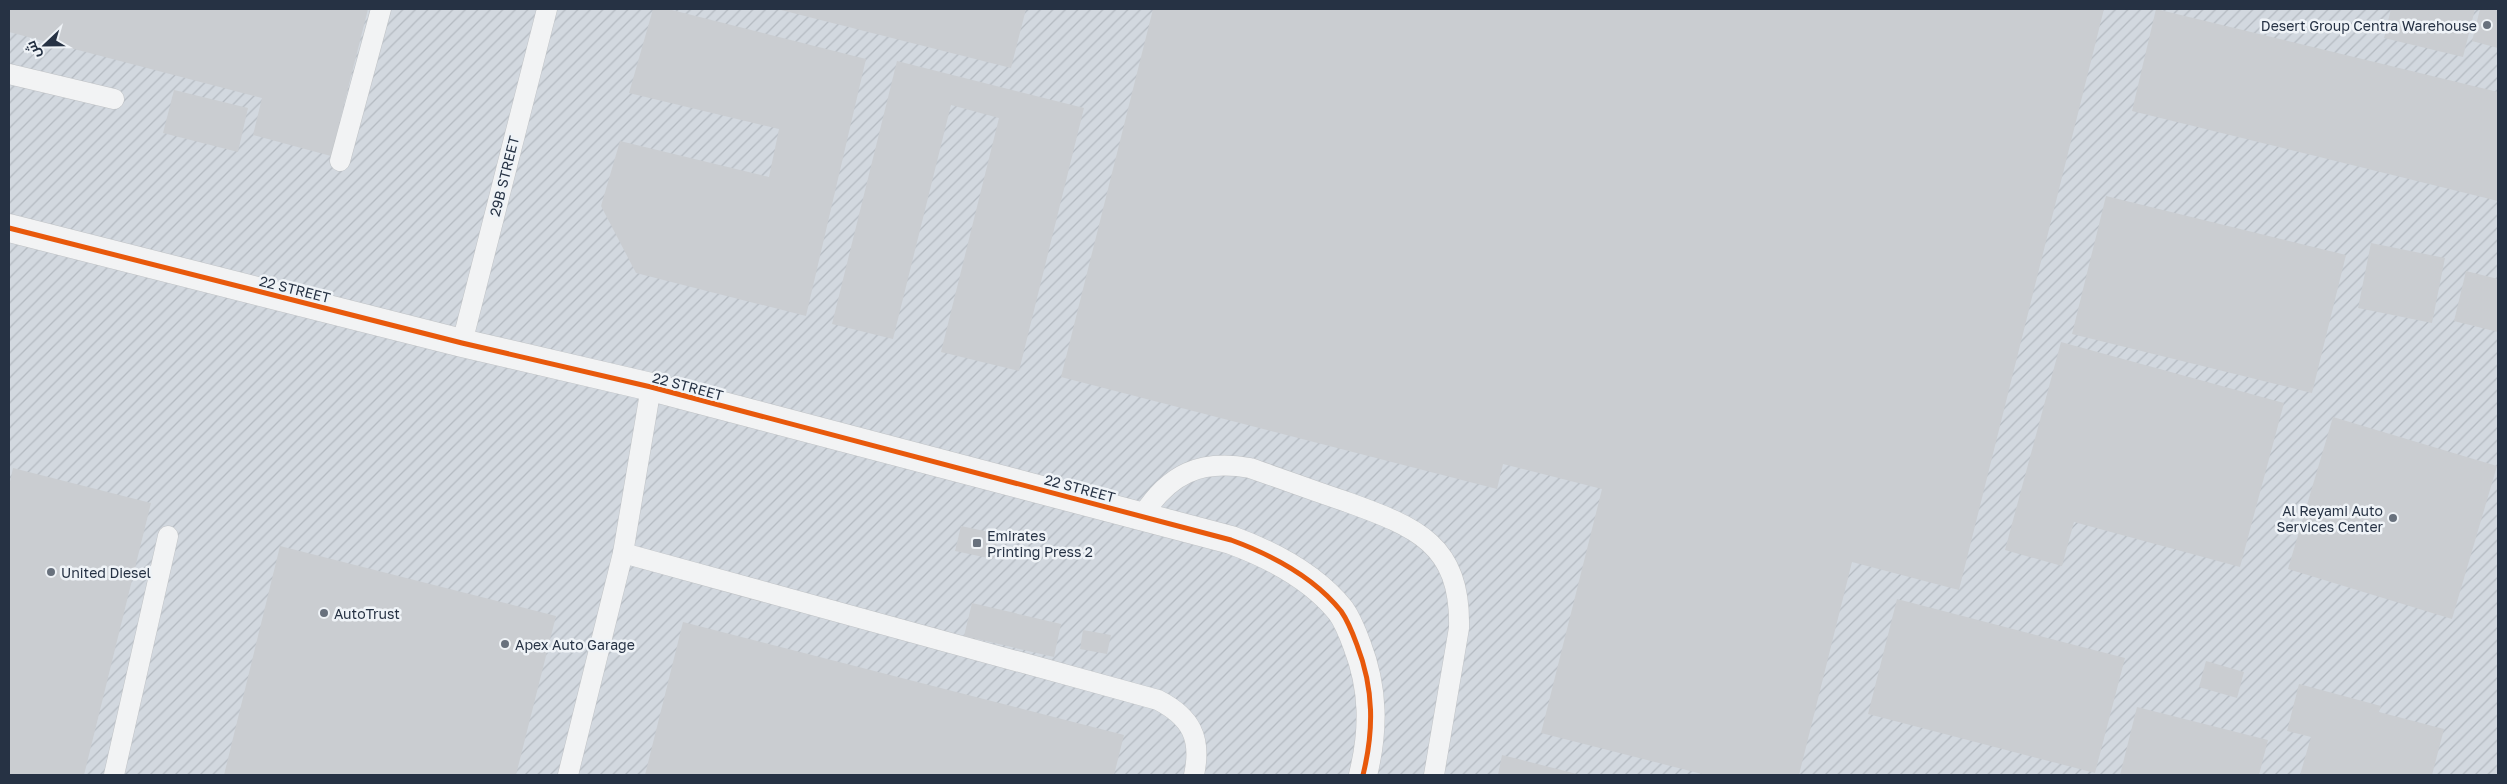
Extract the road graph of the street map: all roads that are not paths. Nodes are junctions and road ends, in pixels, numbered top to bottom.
1 (382, 9) edge
2 (546, 9) edge
3 (9, 74) edge
4 (114, 100) dead end
5 (340, 160) dead end
6 (9, 228) edge
7 (462, 344) junction
8 (651, 387) junction
9 (1142, 516) junction
10 (168, 536) dead end
11 (622, 553) junction
12 (114, 775) edge
13 (568, 775) edge
14 (1194, 775) edge
15 (1363, 775) edge
16 (1434, 775) edge

1 - 5 lane
2 - 7 lane, 29B STREET
3 - 4 lane
6 - 7 street, 22 STREET
7 - 8 street, 22 STREET
8 - 9 street, 22 STREET
8 - 11 lane
9 - 15 street, 22 STREET
9 - 16 lane
10 - 12 lane
11 - 13 lane
11 - 14 lane

